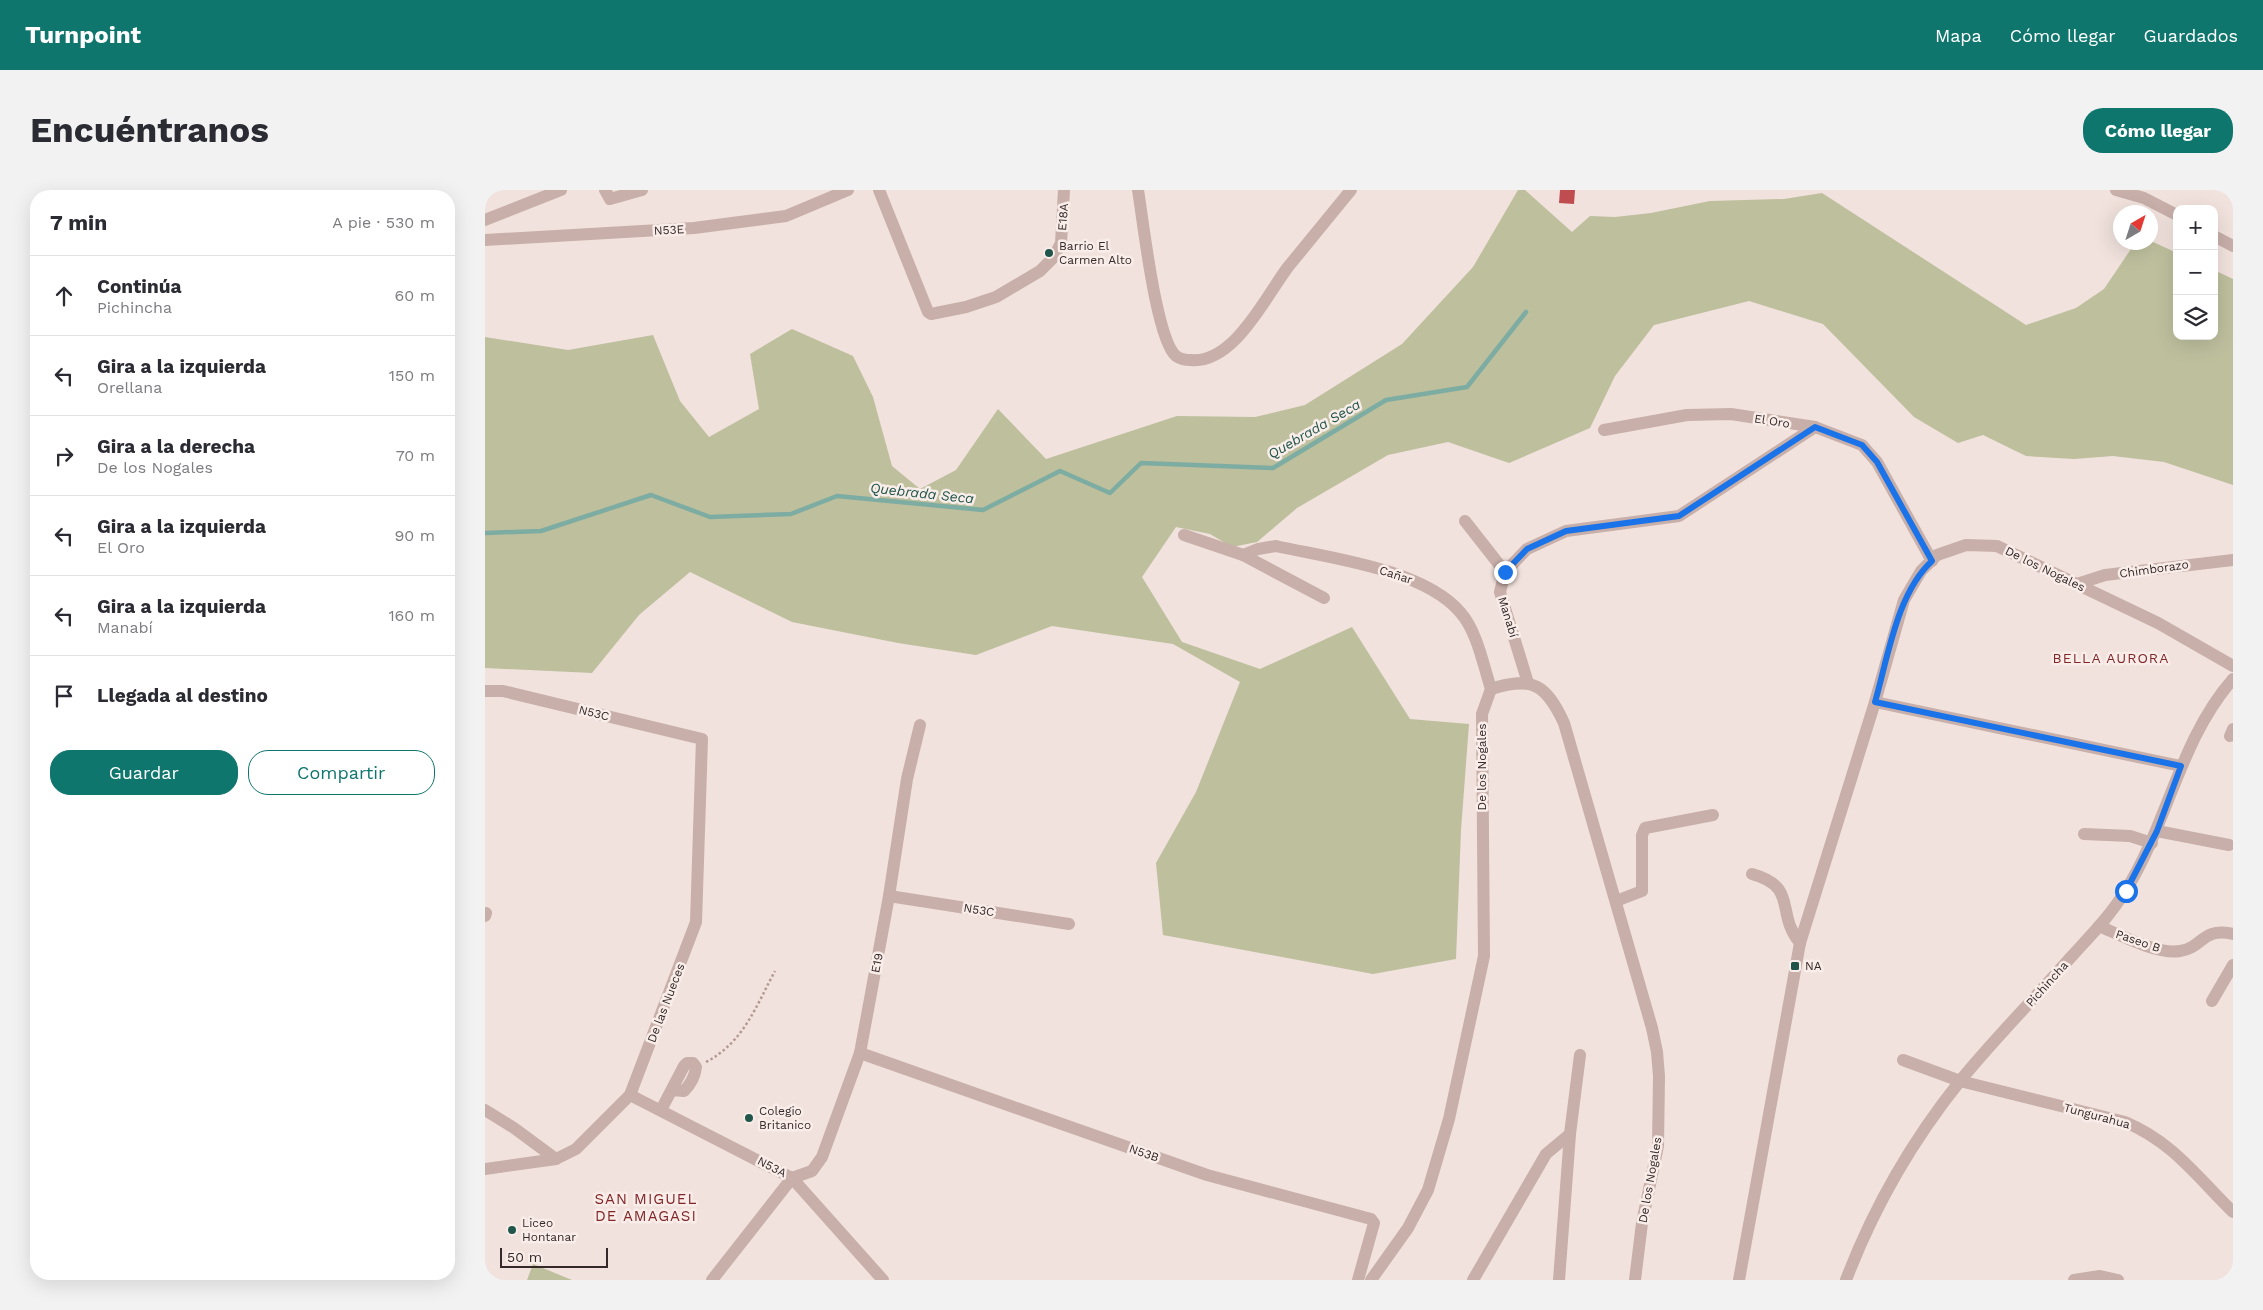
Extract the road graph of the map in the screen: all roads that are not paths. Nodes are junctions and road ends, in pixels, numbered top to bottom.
1 (561, 190) edge
2 (605, 190) edge
3 (641, 190) edge
4 (848, 190) edge
5 (879, 190) edge
6 (1064, 190) edge
7 (1138, 190) edge
8 (1351, 190) edge
9 (2116, 190) edge
10 (2144, 194) edge
11 (2173, 212) edge
12 (485, 220) edge
13 (2218, 238) edge
14 (485, 240) edge
15 (2233, 246) edge
16 (1815, 427) junction
17 (1604, 430) dead end
18 (1465, 521) dead end
19 (1184, 535) dead end
20 (1243, 555) junction
21 (2233, 560) edge
22 (1932, 561) junction
23 (1505, 572) junction
24 (2077, 584) junction
25 (1324, 598) dead end
26 (2233, 666) edge
27 (2233, 679) edge
28 (1528, 683) junction
29 (1491, 689) junction
30 (485, 692) edge
31 (1875, 702) junction
32 (920, 725) dead end
33 (702, 739) joint
34 (2181, 766) junction
35 (1713, 815) dead end
36 (2084, 834) dead end
37 (2154, 837) junction
38 (2229, 845) dead end
39 (1752, 874) dead end
40 (889, 896) junction
41 (1616, 901) junction
42 (1069, 924) dead end
43 (2099, 926) junction
44 (2233, 934) edge
45 (1800, 943) junction
46 (2233, 965) edge
47 (2211, 1001) dead end
48 (860, 1053) junction
49 (1581, 1055) dead end
50 (1903, 1060) dead end
51 (696, 1067) road end
52 (1960, 1082) junction
53 (630, 1095) junction
54 (485, 1110) edge
55 (661, 1110) junction
56 (1570, 1134) junction
57 (557, 1159) junction
58 (485, 1169) edge
59 (792, 1178) junction
60 (2233, 1212) edge
61 (711, 1280) edge
62 (883, 1280) edge
63 (1358, 1280) edge
64 (1371, 1280) edge
65 (1473, 1280) edge
66 (1559, 1280) edge
67 (1635, 1280) edge
68 (1739, 1280) edge
69 (1846, 1280) edge
70 (2074, 1280) edge
71 (2119, 1280) edge

1 - 12 street
2 - 3 street
4 - 14 street, N53E
5 - 6 street, E18A
7 - 8 street
9 - 10 street
10 - 11 street
13 - 15 street
16 - 17 street, El Oro
16 - 22 street, El Oro
16 - 23 street
18 - 23 street
19 - 20 street
20 - 25 street
20 - 29 street, Cañar
21 - 24 street, Chimborazo
22 - 24 street, De los Nogales
22 - 31 street, De los Nogales
23 - 28 street, Manabí
24 - 26 street, De los Nogales
27 - 34 street, Pichincha
28 - 29 street
28 - 41 street, De los Nogales
29 - 64 street, De los Nogales
30 - 33 street, N53C
31 - 34 street
31 - 45 street, De los Nogales
32 - 40 street, E19
33 - 53 street, De las Nueces
34 - 37 street, Pichincha
35 - 41 street
36 - 37 street
37 - 38 street
37 - 43 street, Pichincha
39 - 45 street
40 - 42 street, N53C
40 - 48 street, E19
41 - 67 street, De los Nogales
43 - 44 street, Paseo B
43 - 52 street, Pichincha
45 - 68 street, De los Nogales
46 - 47 street
48 - 59 street, E19
48 - 63 street, N53B
49 - 56 street
50 - 52 street, Tungurahua
51 - 55 street
52 - 60 street, Tungurahua
52 - 69 street, Pichincha
53 - 55 street, N53A
53 - 57 street, De las Nueces
54 - 57 street
55 - 59 street, N53A
56 - 65 street
56 - 66 street
57 - 58 street, De las Nueces
59 - 61 street
59 - 62 street, N53A
70 - 71 street

